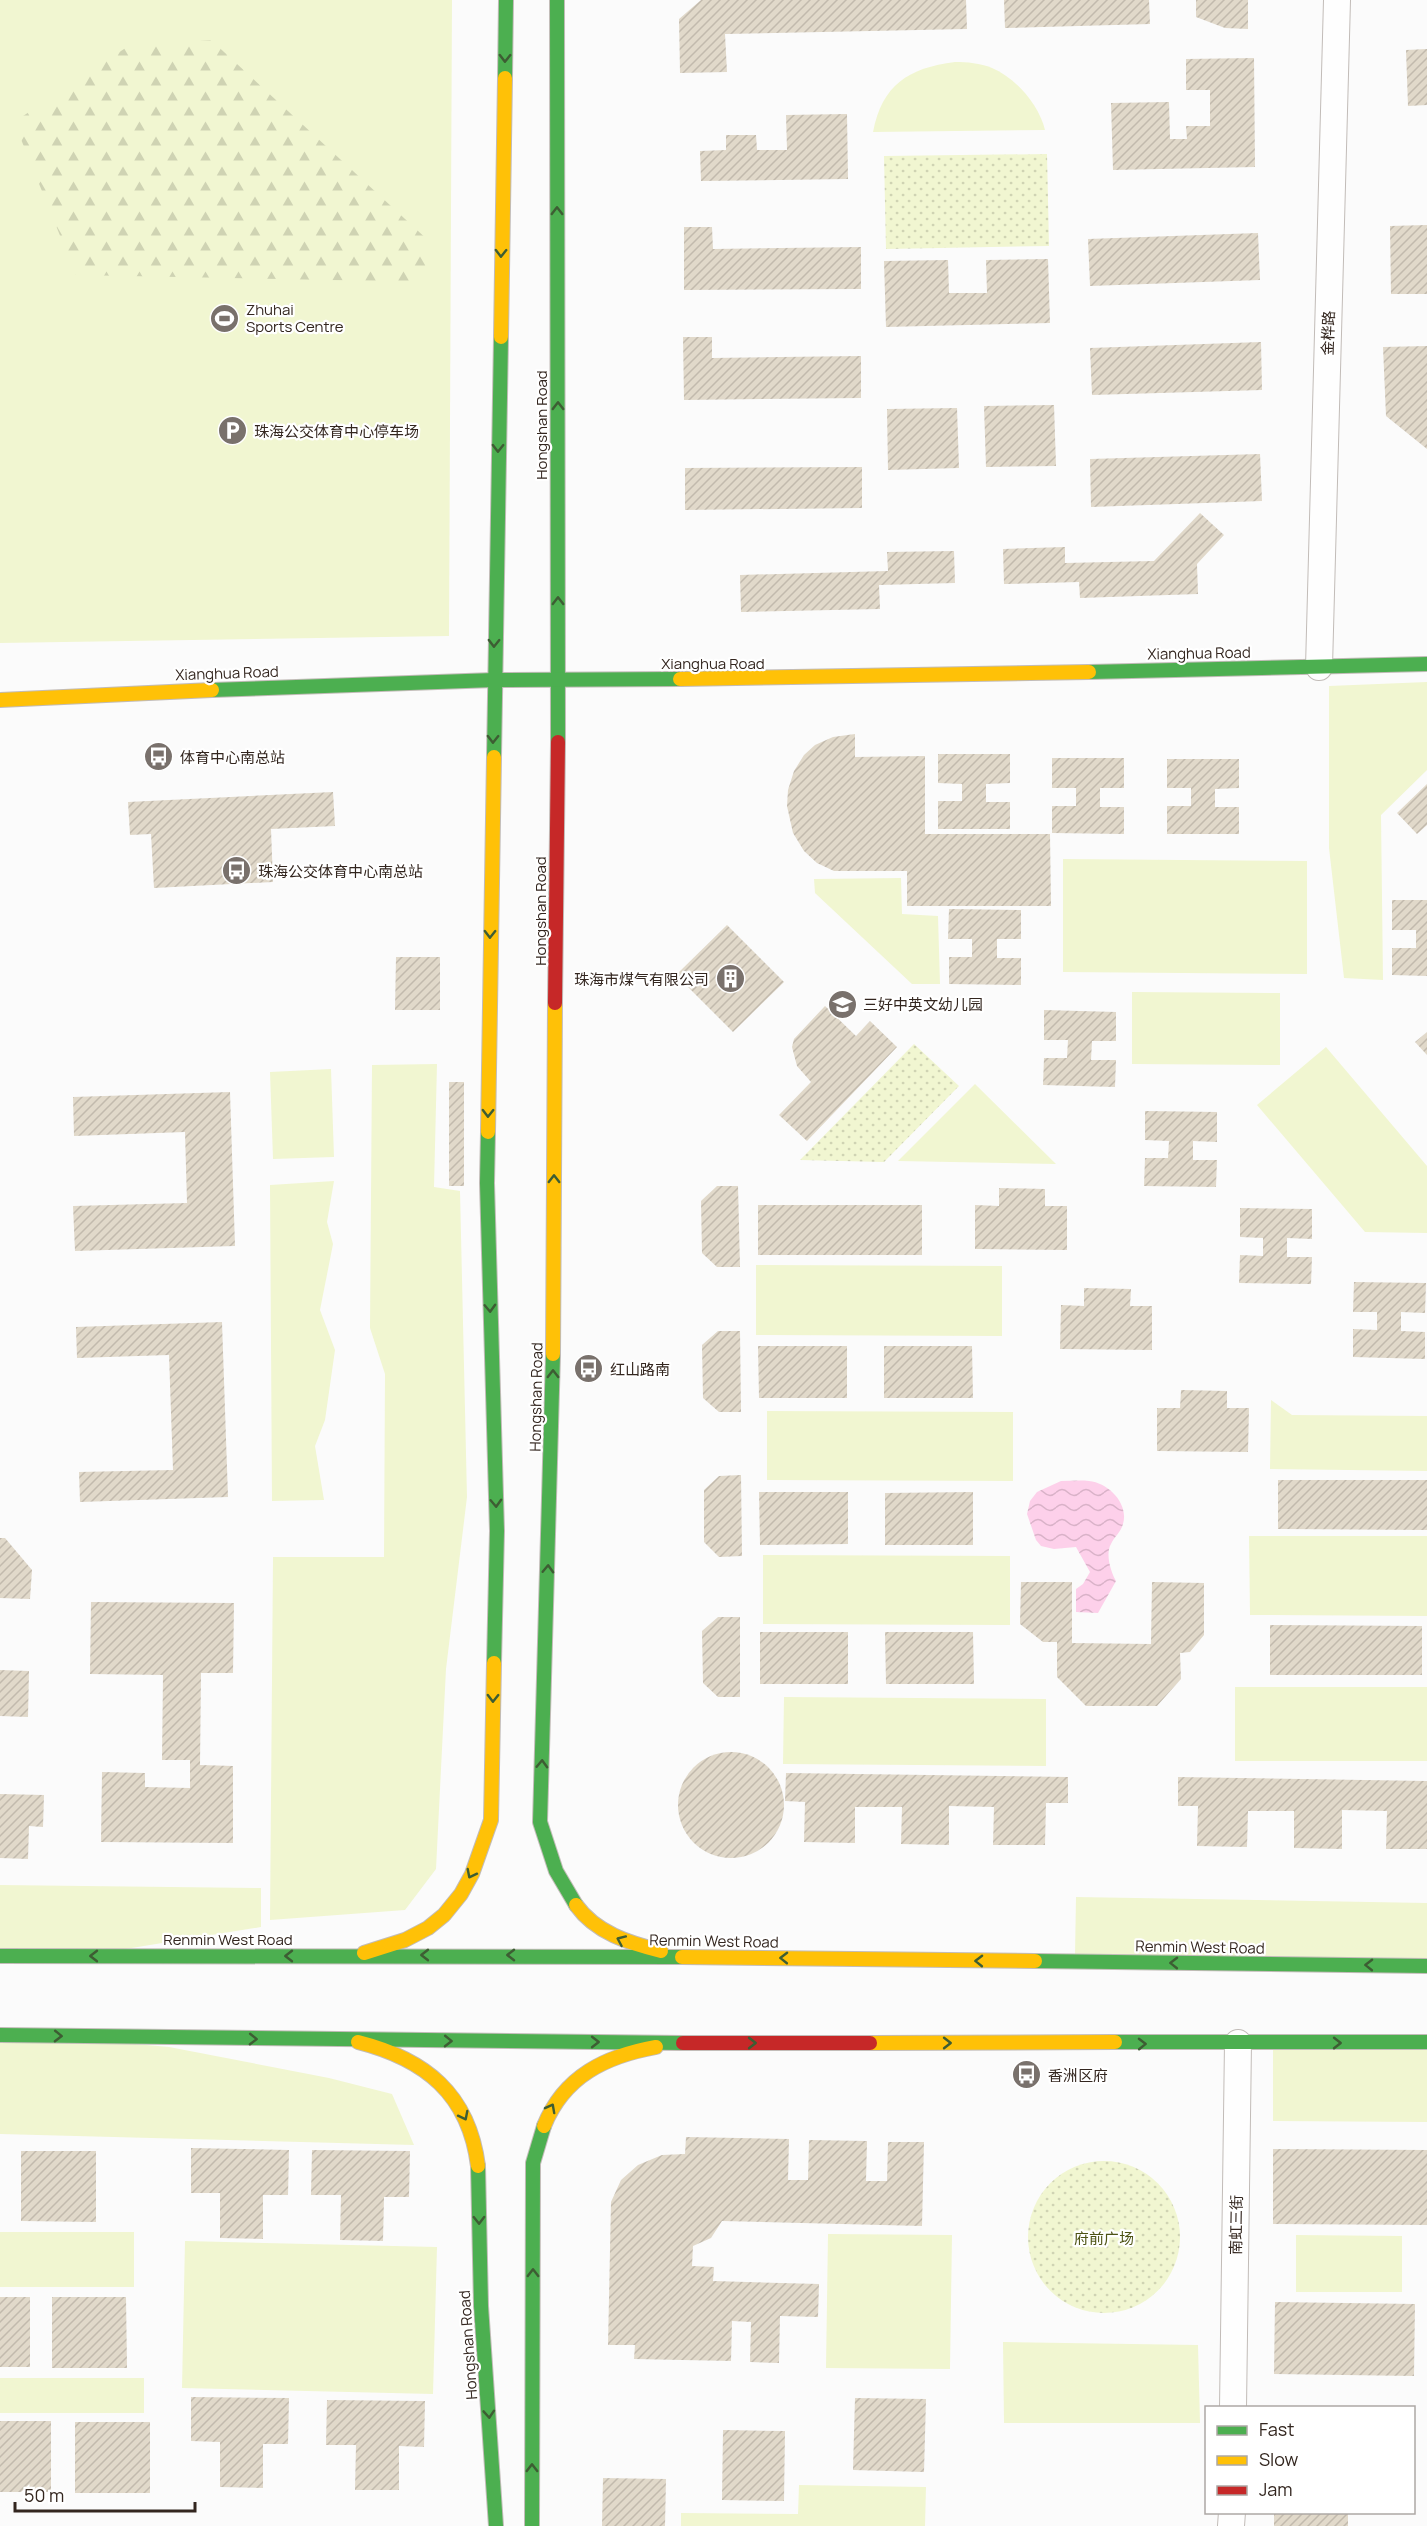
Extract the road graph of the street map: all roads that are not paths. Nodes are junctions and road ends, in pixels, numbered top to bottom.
1 (506, 0) edge
2 (1337, 0) edge
3 (558, 1) edge
4 (1427, 664) edge
5 (1319, 667) junction
6 (494, 680) junction
7 (558, 680) junction
8 (0, 700) edge
9 (0, 1956) edge
10 (348, 1956) junction
11 (699, 1957) junction
12 (1427, 1966) edge
13 (0, 2035) edge
14 (350, 2040) junction
15 (1427, 2042) edge
16 (693, 2043) junction
17 (1238, 2043) junction
18 (1233, 2406) edge
19 (496, 2526) edge
20 (532, 2526) edge

1 -> 6 main road
2 - 5 street, 金桦路
7 -> 3 main road, Hongshan Road
4 - 5 main road, Xianghua Road
5 - 7 main road, Xianghua Road
6 - 7 main road, Xianghua Road
6 - 8 main road, Xianghua Road
6 -> 10 main road
11 -> 7 main road, Hongshan Road
10 -> 9 main road, Renmin West Road
11 -> 10 main road, Renmin West Road
12 -> 11 main road, Renmin West Road
13 -> 14 main road
14 -> 16 main road
14 -> 19 main road, Hongshan Road
17 -> 15 main road
16 -> 17 main road
20 -> 16 main road
17 - 18 street, 南虹三街

